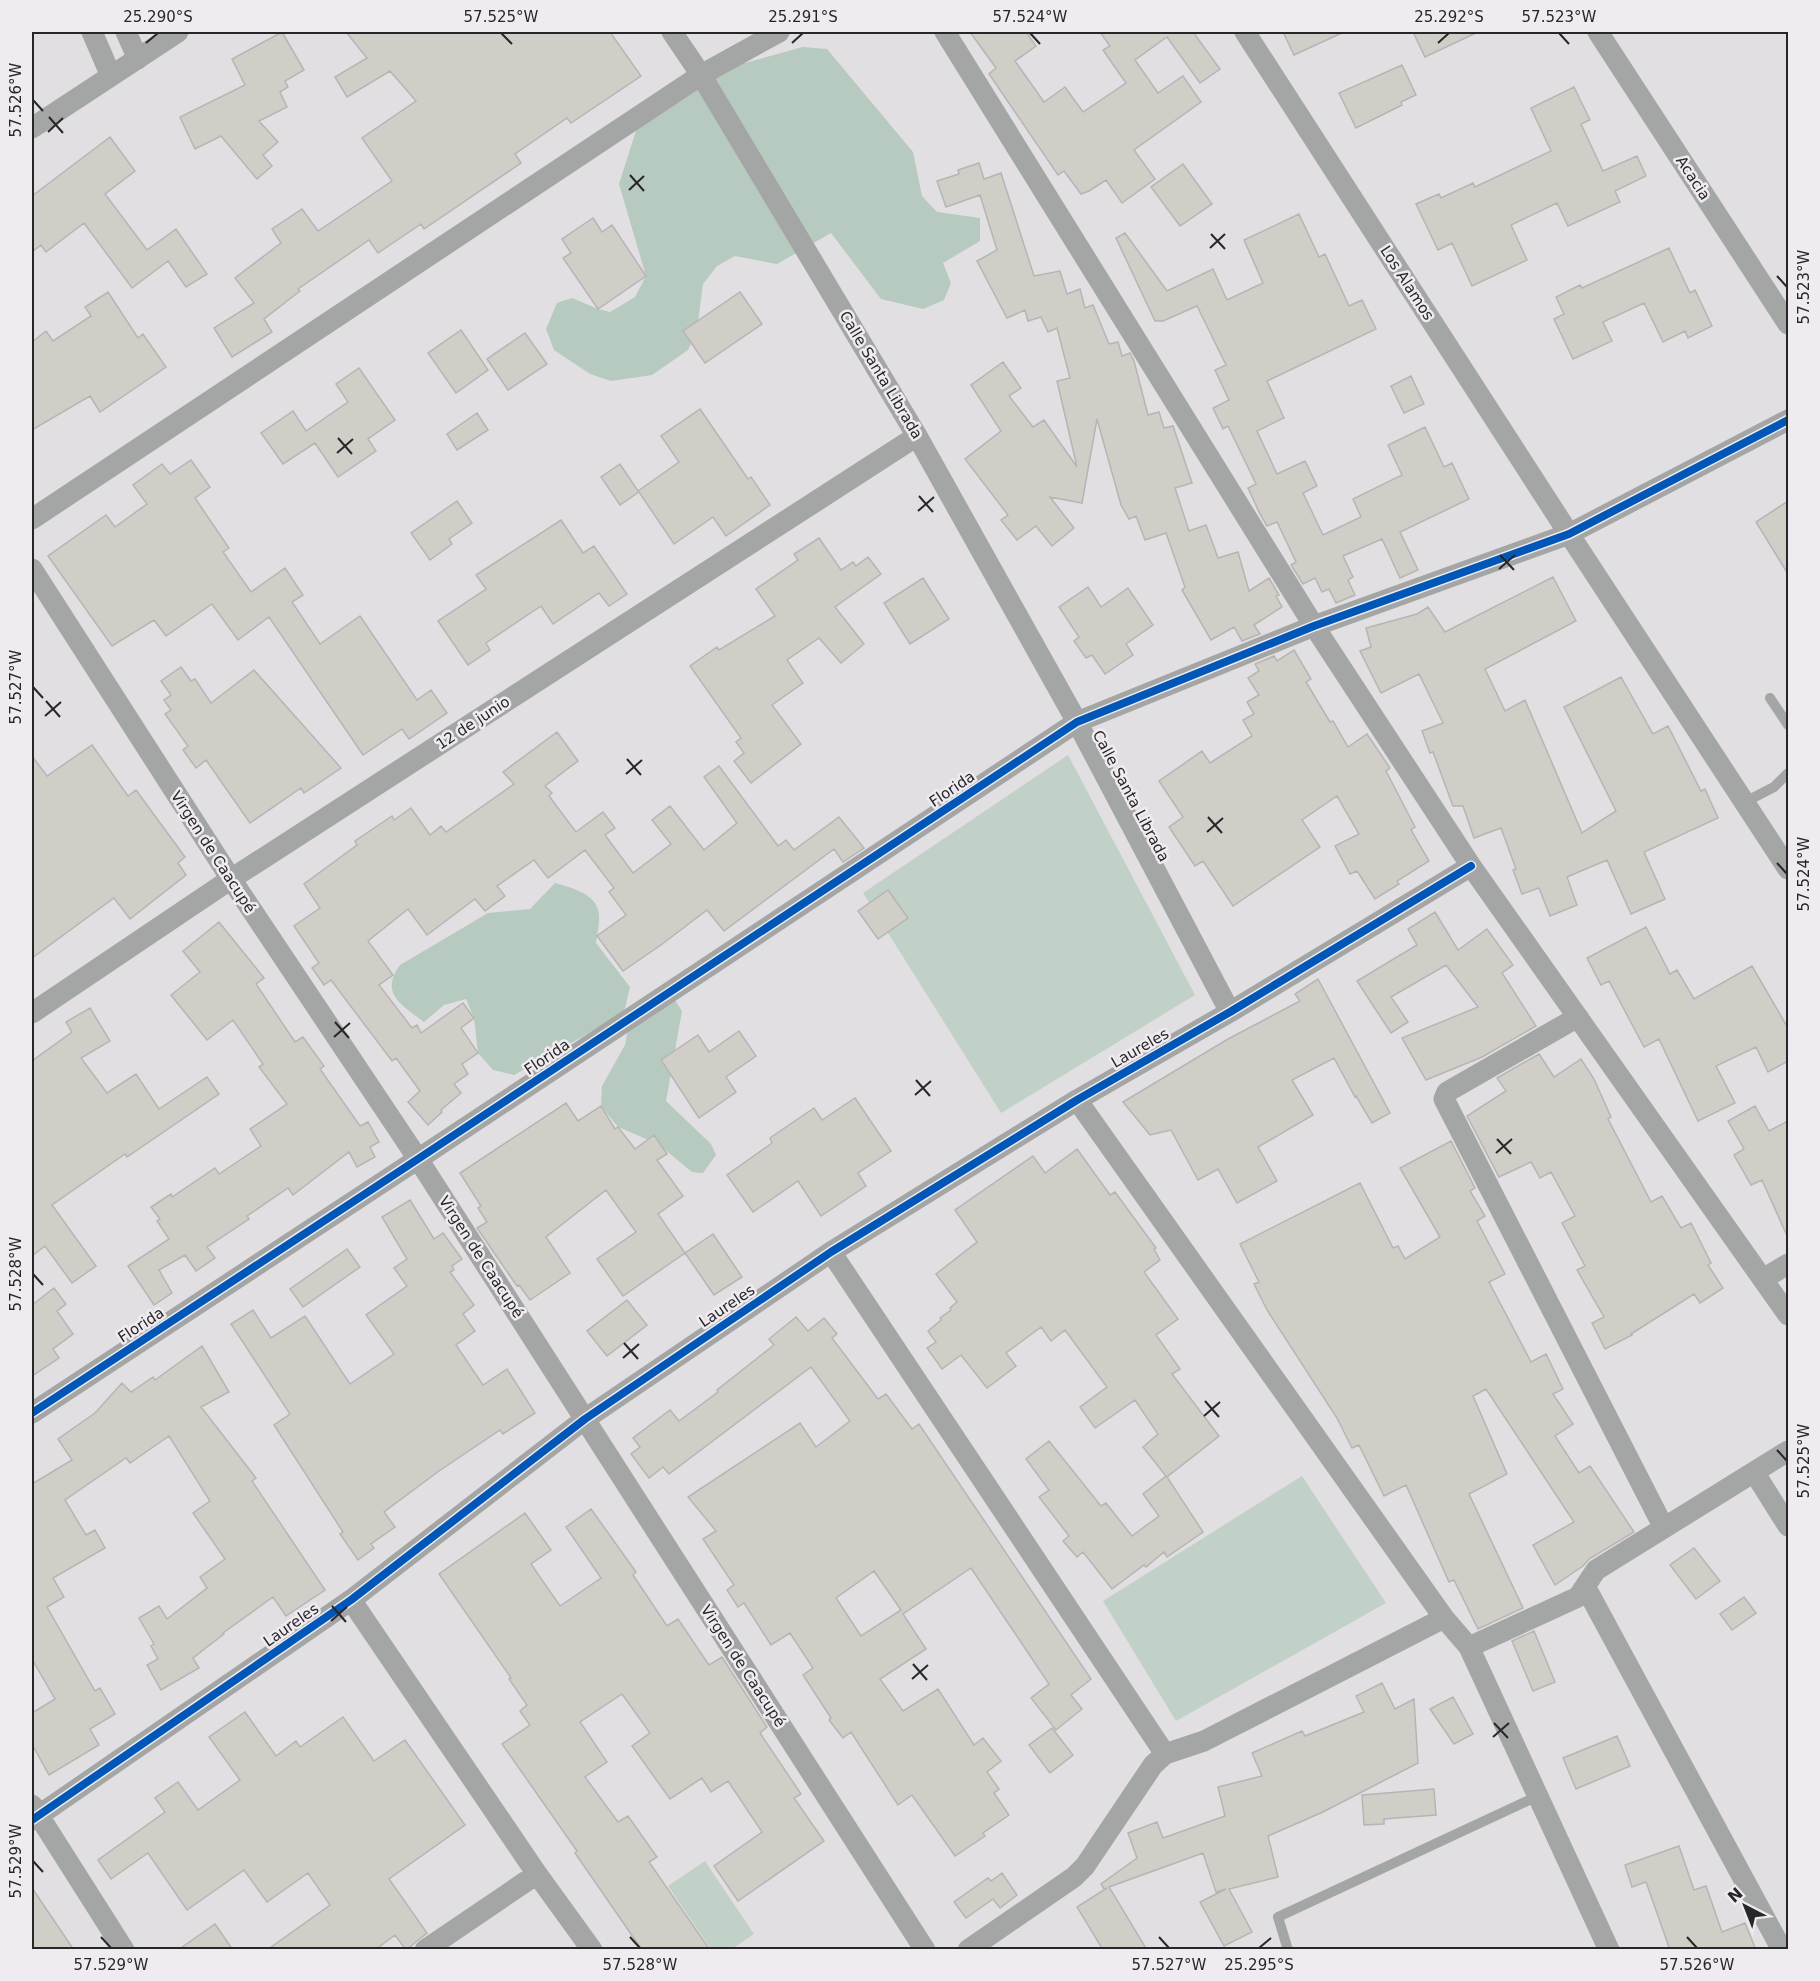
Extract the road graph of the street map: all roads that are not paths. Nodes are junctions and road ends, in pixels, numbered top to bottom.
1 (92, 32) edge
2 (126, 32) edge
3 (178, 32) edge
4 (672, 32) edge
5 (779, 32) edge
6 (945, 32) edge
7 (1245, 32) edge
8 (1598, 32) edge
9 (138, 59) junction
10 (701, 75) junction
11 (111, 76) junction
12 (32, 128) edge
13 (1788, 324) edge
14 (1788, 420) edge
15 (917, 436) junction
16 (32, 519) edge
17 (1569, 534) junction
18 (32, 569) edge
19 (1314, 626) junction
20 (1770, 698) dead end
21 (1077, 722) junction
22 (1788, 725) edge
23 (1788, 773) edge
24 (1744, 802) junction
25 (1471, 866) junction
26 (1788, 870) edge
27 (231, 879) junction
28 (1230, 1012) junction
29 (32, 1013) edge
30 (1578, 1017) junction
31 (1077, 1100) junction
32 (418, 1159) junction
33 (831, 1252) junction
34 (1788, 1264) edge
35 (1763, 1279) junction
36 (1788, 1315) edge
37 (32, 1413) edge
38 (585, 1419) junction
39 (1788, 1451) edge
40 (1754, 1472) junction
41 (1788, 1526) edge
42 (1664, 1528) junction
43 (1586, 1588) junction
44 (351, 1600) junction
45 (1444, 1618) junction
46 (1469, 1647) junction
47 (1165, 1754) junction
48 (1538, 1796) junction
49 (34, 1814) edge
50 (537, 1874) junction
51 (124, 1950) edge
52 (425, 1950) edge
53 (592, 1950) edge
54 (925, 1950) edge
55 (968, 1950) edge
56 (1287, 1950) edge
57 (1609, 1950) edge
58 (1782, 1950) edge

1 - 11 street
2 - 9 street
3 - 9 street
4 - 10 street, Calle Santa Librada
5 - 10 street
6 - 19 street
7 - 17 street, Los Alamos
8 - 13 street, Acacia
9 - 11 street
10 - 15 street, Calle Santa Librada
10 - 16 street
11 - 12 street
14 - 17 street, Florida
15 - 21 street, Calle Santa Librada
15 - 27 street, 12 de junio
17 - 19 street, Florida
17 - 24 street, Los Alamos
18 - 27 street, Virgen de Caacupé
19 - 21 street, Florida
19 - 25 street
20 - 22 lane
21 - 28 street, Calle Santa Librada
21 - 32 street, Florida
23 - 24 lane
24 - 26 street, Los Alamos
25 - 28 street, Laureles
25 - 30 street
27 - 29 street, 12 de junio
27 - 32 street, Virgen de Caacupé
28 - 31 street, Laureles
30 - 35 street
30 - 42 street
31 - 33 street, Laureles
31 - 45 street
32 - 37 street, Florida
32 - 38 street, Virgen de Caacupé
33 - 38 street, Laureles
33 - 47 street
34 - 35 street
35 - 36 street
38 - 44 street, Laureles
38 - 54 street, Virgen de Caacupé
39 - 40 street
40 - 41 street
40 - 42 street
42 - 43 street
43 - 46 street
43 - 58 street
44 - 49 street, Laureles
44 - 50 street
45 - 46 street
45 - 47 street
46 - 48 street
47 - 55 street
48 - 56 lane
48 - 57 street
49 - 51 street
50 - 52 street
50 - 53 street

